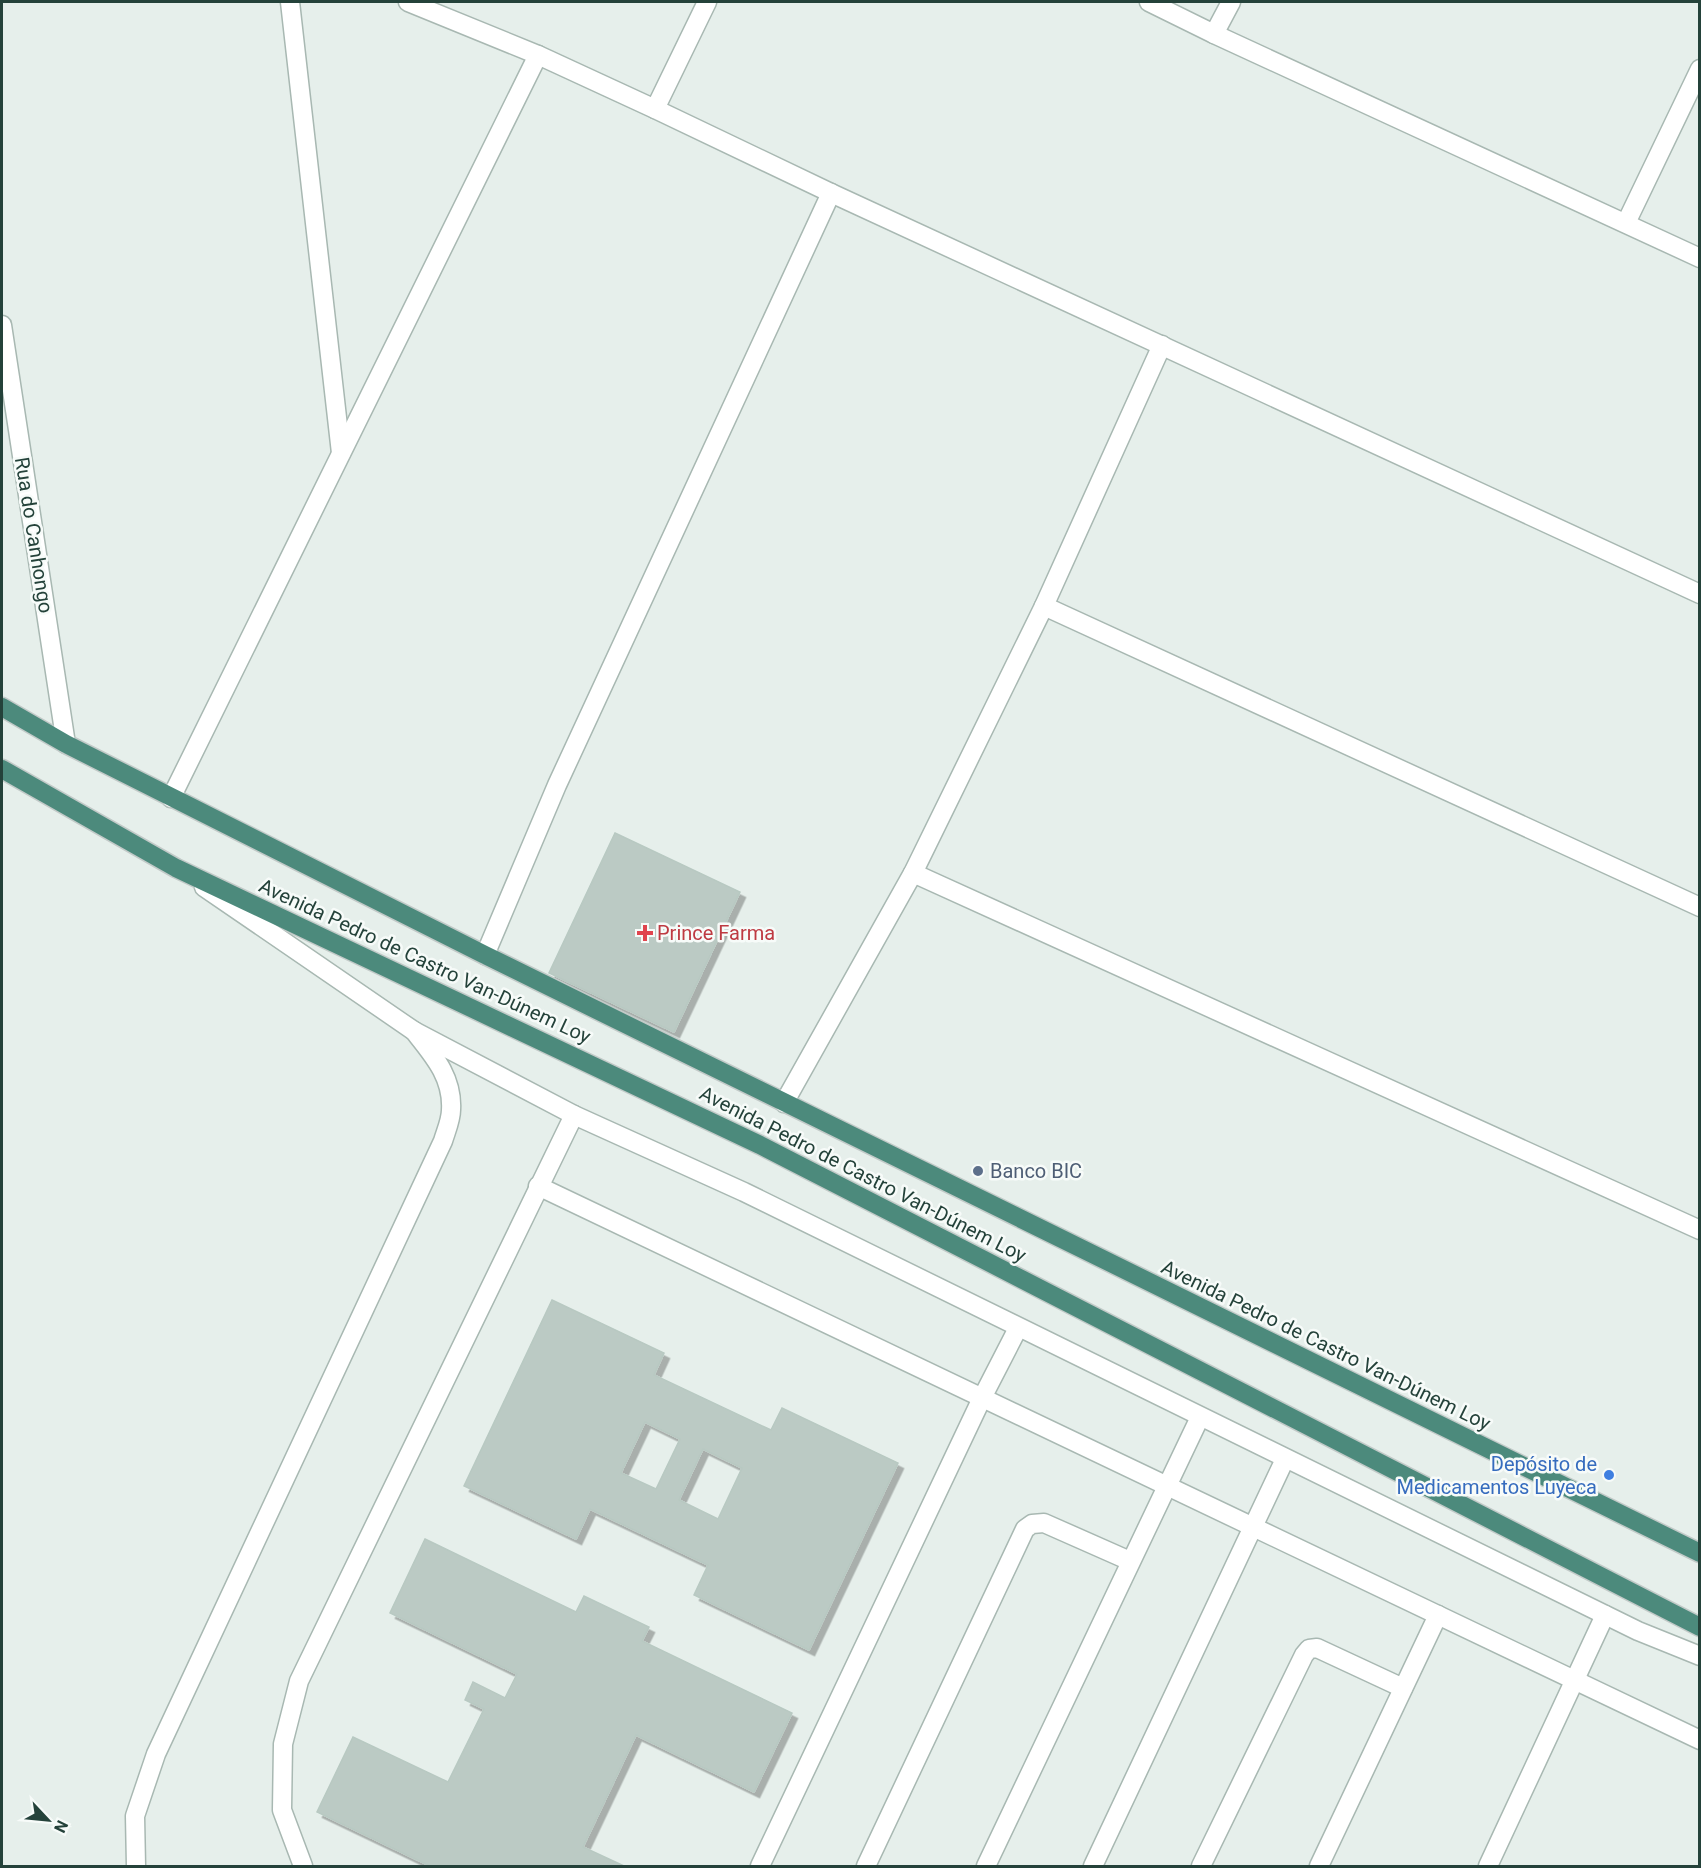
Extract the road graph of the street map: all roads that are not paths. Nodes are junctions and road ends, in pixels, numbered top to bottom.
1 (290, 2) edge
2 (408, 2) edge
3 (707, 2) edge
4 (1149, 2) edge
5 (1231, 2) edge
6 (1214, 34) junction
7 (538, 55) junction
8 (1700, 69) edge
9 (655, 109) junction
10 (831, 193) junction
11 (1626, 223) junction
12 (1700, 258) edge
13 (2, 325) edge
14 (1162, 345) junction
15 (5, 367) edge
16 (341, 453) junction
17 (1700, 594) edge
18 (1044, 606) junction
19 (2, 706) edge
20 (66, 744) junction
21 (2, 769) edge
22 (171, 798) junction
23 (176, 868) junction
24 (913, 873) junction
25 (1700, 907) edge
26 (485, 955) junction
27 (414, 1031) junction
28 (784, 1103) junction
29 (574, 1115) junction
30 (538, 1186) junction
31 (1700, 1230) edge
32 (1018, 1328) junction
33 (982, 1398) junction
34 (1200, 1417) junction
35 (1285, 1459) junction
36 (1168, 1486) junction
37 (1253, 1527) junction
38 (1700, 1553) edge
39 (1130, 1561) junction
40 (1438, 1615) junction
41 (1605, 1615) junction
42 (1700, 1627) edge
43 (1700, 1656) edge
44 (1575, 1680) junction
45 (1403, 1688) junction
46 (1700, 1740) edge
47 (136, 1866) edge
48 (303, 1866) edge
49 (760, 1866) edge
50 (866, 1866) edge
51 (986, 1866) edge
52 (1093, 1866) edge
53 (1201, 1866) edge
54 (1318, 1866) edge
55 (1488, 1866) edge

1 - 16 street
2 - 7 street
3 - 9 street
4 - 6 street
5 - 6 street
6 - 11 street
7 - 9 street
7 - 16 street
8 - 11 street
9 - 10 street
10 - 14 street
10 - 26 street
11 - 12 street
13 - 15 street, Rua do Canhongo
14 - 17 street
14 - 18 street
15 - 20 street, Rua do Canhongo
16 - 22 street
18 - 24 street
18 - 25 street
19 - 20 highway, Avenida Pedro de Castro Van-Dúnem Loy
20 - 22 highway, Avenida Pedro de Castro Van-Dúnem Loy
21 - 23 highway, Avenida Pedro de Castro Van-Dúnem Loy
22 - 26 highway, Avenida Pedro de Castro Van-Dúnem Loy
23 - 27 street
23 - 42 highway, Avenida Pedro de Castro Van-Dúnem Loy
24 - 28 street
24 - 31 street
26 - 28 highway, Avenida Pedro de Castro Van-Dúnem Loy
27 - 29 street
27 - 47 street
28 - 38 highway, Avenida Pedro de Castro Van-Dúnem Loy
29 - 30 street
29 - 32 street
30 - 33 street
30 - 48 street
32 - 33 street
32 - 34 street
33 - 36 street
33 - 49 street
34 - 35 street
34 - 36 street
35 - 37 street
35 - 41 street
36 - 37 street
36 - 39 street
37 - 40 street
37 - 52 street
39 - 50 street
39 - 51 street
40 - 44 street
40 - 45 street
41 - 43 street
41 - 44 street
44 - 46 street
44 - 55 street
45 - 53 street
45 - 54 street

